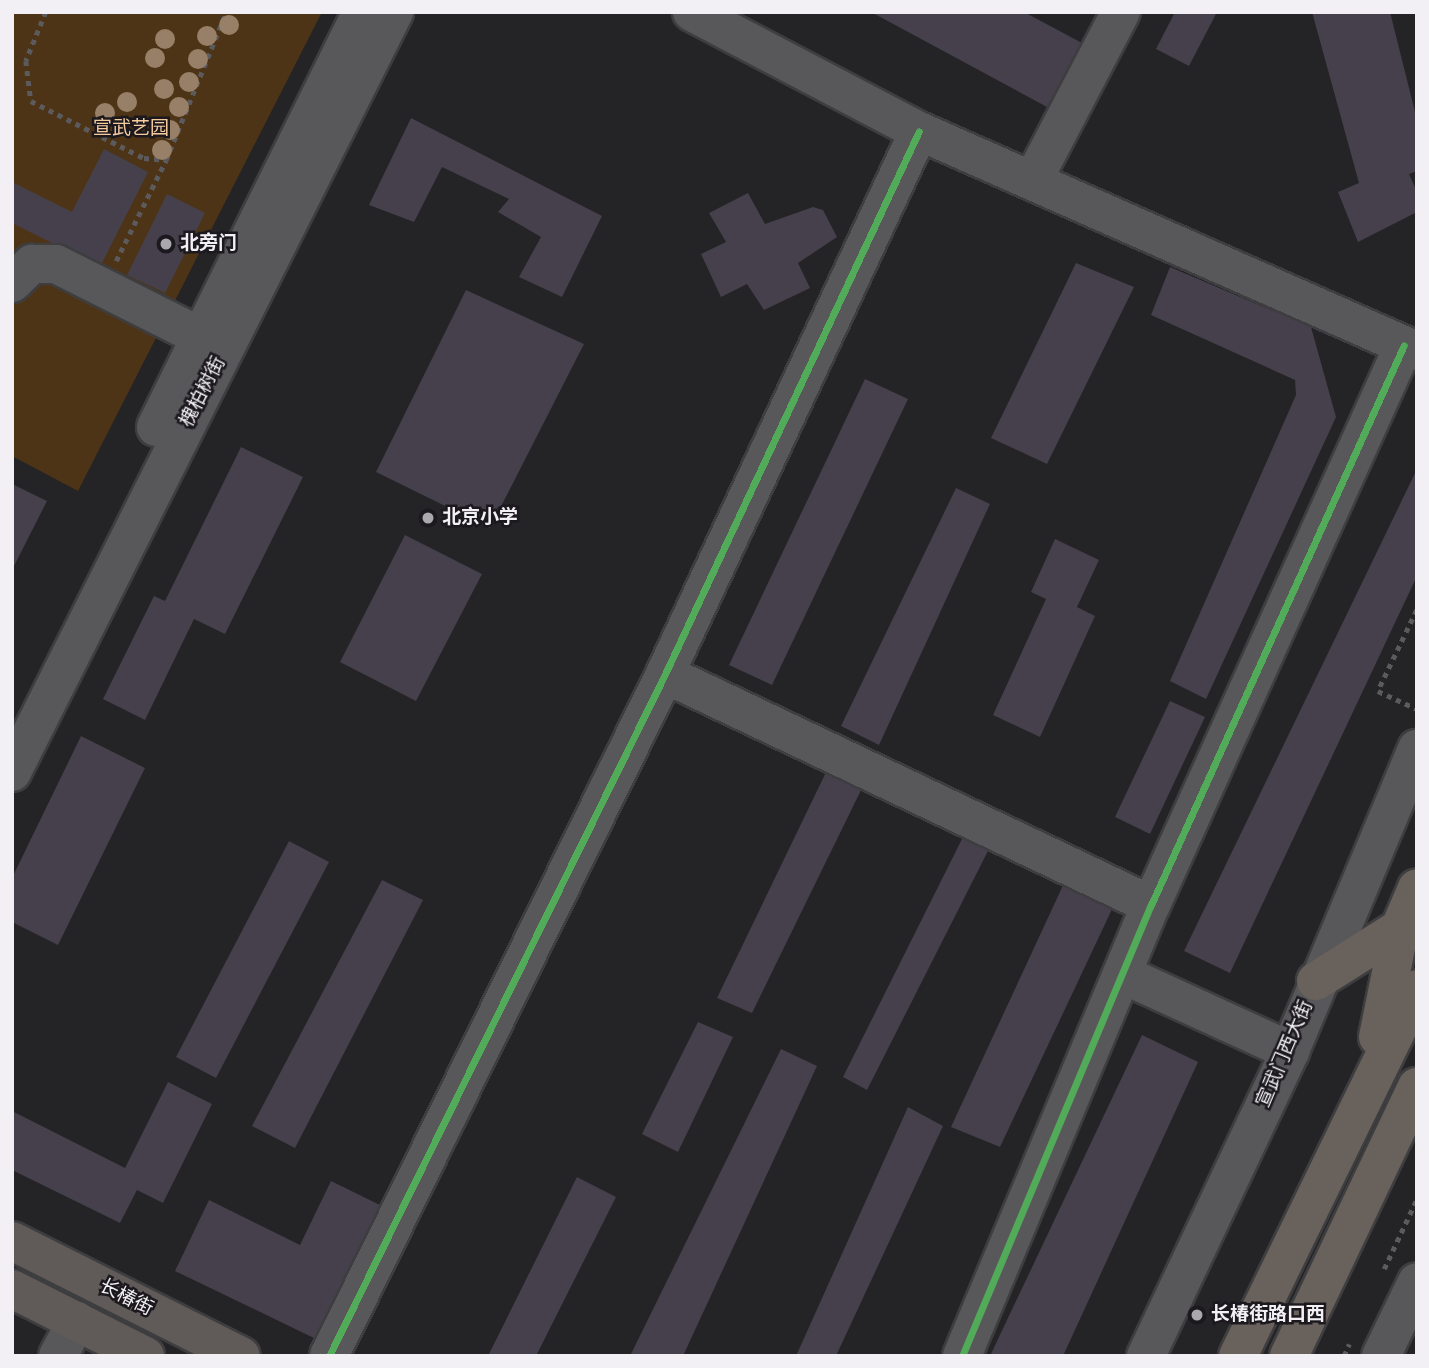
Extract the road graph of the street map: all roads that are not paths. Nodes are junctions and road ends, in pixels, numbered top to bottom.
1 (362, 12) edge
2 (394, 12) edge
3 (692, 12) edge
4 (1121, 12) edge
5 (919, 131) junction
6 (1033, 180) junction
7 (12, 283) edge
8 (201, 337) junction
9 (1410, 348) edge
10 (665, 674) junction
11 (12, 716) edge
12 (1417, 749) edge
13 (12, 772) edge
14 (1417, 888) edge
15 (1151, 905) junction
16 (1399, 928) junction
17 (1124, 975) junction
18 (1315, 981) junction
19 (1417, 989) edge
20 (1290, 1051) junction
21 (1416, 1089) edge
22 (1365, 1101) junction
23 (12, 1241) edge
24 (1417, 1282) edge
25 (12, 1289) edge
26 (77, 1321) junction
27 (58, 1356) edge
28 (145, 1356) edge
29 (241, 1356) edge
30 (329, 1356) edge
31 (962, 1356) edge
32 (1146, 1356) edge
33 (1238, 1356) edge
34 (1289, 1356) edge
35 (1381, 1356) edge

1 - 8 street, 槐柏树街
2 - 13 street, 槐柏树街
3 - 5 street
4 - 6 street
5 - 6 street
5 - 10 street
6 - 9 street
7 - 8 street
8 - 11 street, 槐柏树街
9 - 15 street
10 - 15 street
10 - 30 street
12 - 18 street, 宣武门西大街
14 - 16 highway
15 - 17 street
16 - 18 highway
16 - 22 highway
17 - 20 street
17 - 31 street
18 - 20 street, 宣武门西大街
19 - 22 highway
20 - 32 street, 宣武门西大街
21 - 34 highway
22 - 33 highway
23 - 29 main road, 长椿街
24 - 35 street
25 - 26 main road
26 - 27 street
26 - 28 main road

